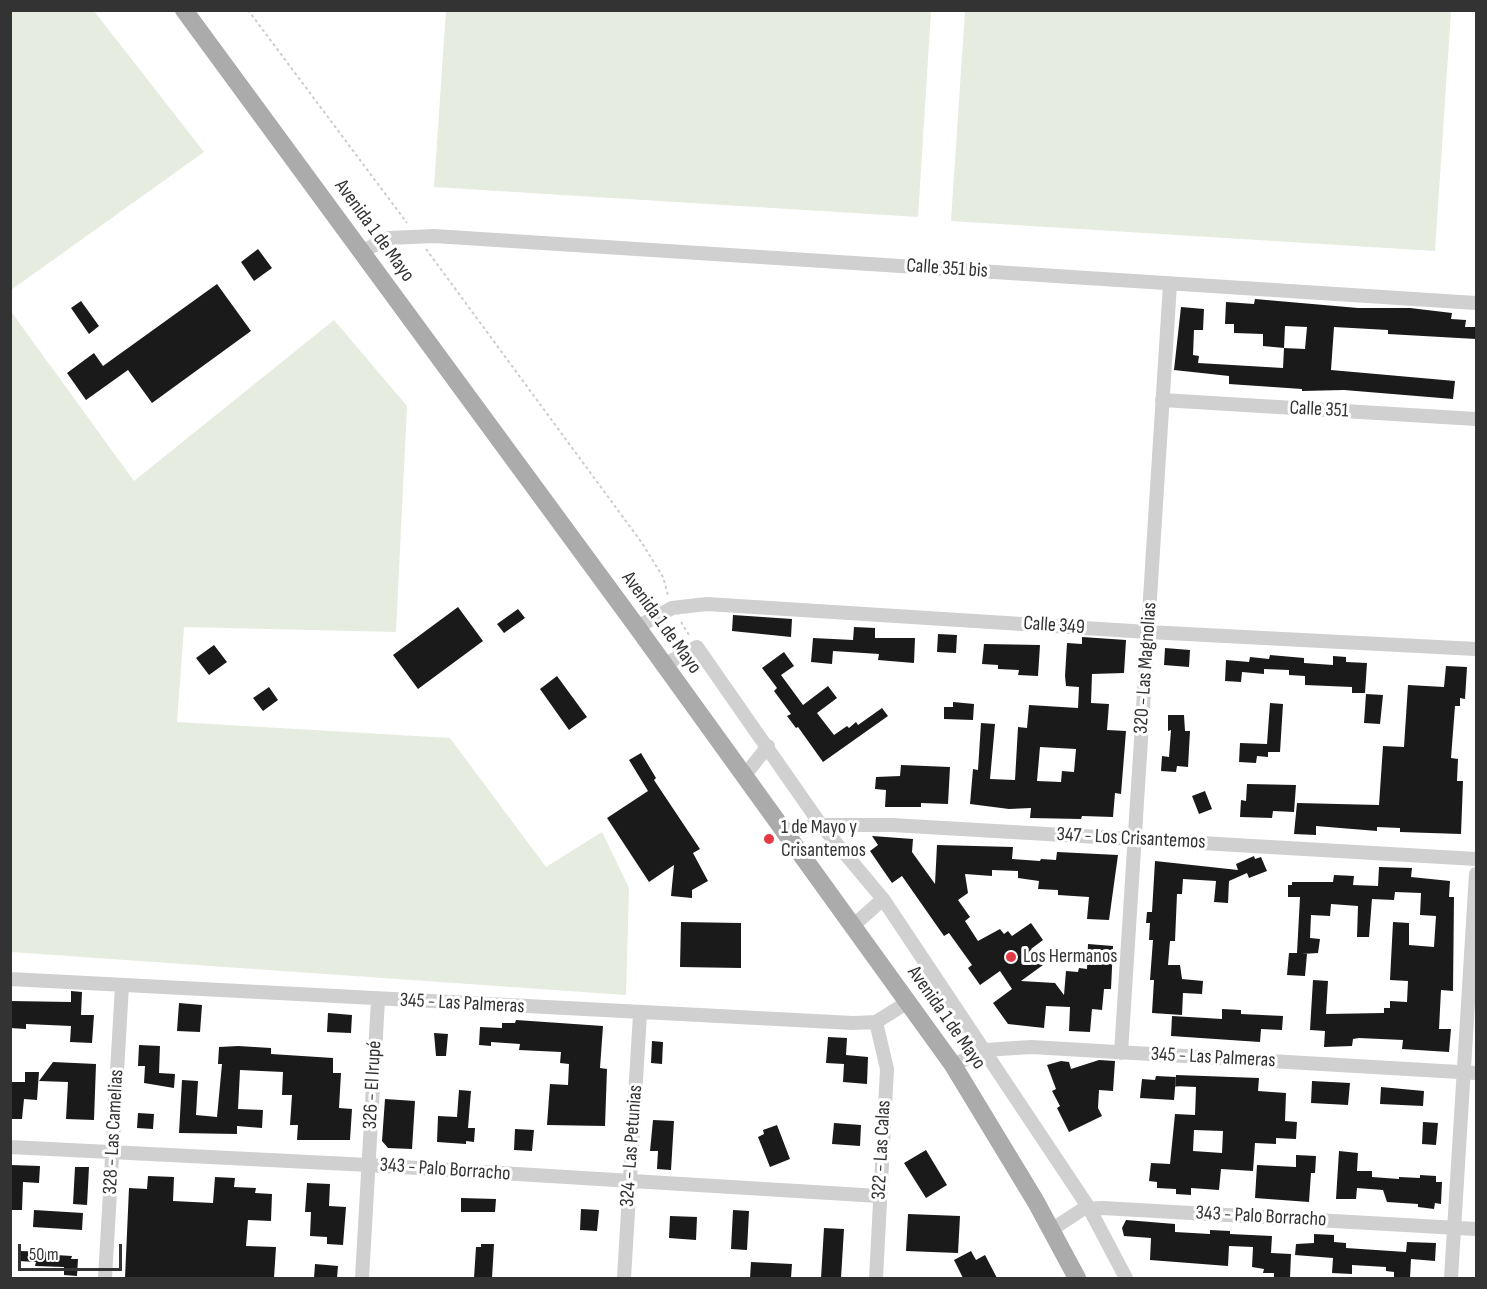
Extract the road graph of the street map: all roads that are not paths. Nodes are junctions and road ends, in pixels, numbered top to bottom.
1 (184, 10) edge
2 (361, 252) junction
3 (1170, 284) junction
4 (1476, 303) edge
5 (1162, 400) junction
6 (1476, 419) edge
7 (637, 627) junction
8 (1148, 632) junction
9 (1476, 649) edge
10 (664, 665) junction
11 (768, 746) junction
12 (745, 775) junction
13 (821, 825) junction
14 (786, 831) junction
15 (1134, 840) junction
16 (1476, 859) edge
17 (1476, 874) edge
18 (883, 899) junction
19 (854, 925) junction
20 (10, 978) edge
21 (122, 986) junction
22 (378, 1000) junction
23 (908, 1002) junction
24 (640, 1014) junction
25 (876, 1022) junction
26 (985, 1050) junction
27 (1121, 1053) junction
28 (953, 1065) junction
29 (1470, 1073) edge
30 (10, 1147) edge
31 (113, 1153) junction
32 (369, 1165) junction
33 (629, 1182) junction
34 (879, 1196) junction
35 (1089, 1208) junction
36 (1455, 1228) junction
37 (1476, 1229) edge
38 (1051, 1230) junction
39 (105, 1278) edge
40 (362, 1278) edge
41 (624, 1278) edge
42 (876, 1278) edge
43 (1077, 1278) edge
44 (1125, 1278) edge
45 (1451, 1278) edge

1 - 2 main road, Avenida 1 de Mayo
2 - 3 street, Calle 351 bis
2 - 7 main road, Avenida 1 de Mayo
3 - 4 street, Calle 351 bis
3 - 5 street, 320 - Las Magnolias
5 - 6 street, Calle 351
5 - 8 street, 320 - Las Magnolias
7 - 8 street, Calle 349
7 - 10 main road, Avenida 1 de Mayo
8 - 9 street, Calle 349
8 - 15 street, 320 - Las Magnolias
10 - 11 street
10 - 12 main road, Avenida 1 de Mayo
11 - 12 street
11 - 13 street
12 - 14 main road, Avenida 1 de Mayo
13 - 14 street, 347 - Los Crisantemos
13 - 15 street, 347 - Los Crisantemos
13 - 18 street
14 - 19 main road, Avenida 1 de Mayo
15 - 16 street, 347 - Los Crisantemos
15 - 27 street, 320 - Las Magnolias
17 - 29 street
18 - 19 street
18 - 26 street
19 - 23 main road, Avenida 1 de Mayo
20 - 21 street, 345 - Las Palmeras
21 - 22 street, 345 - Las Palmeras
21 - 31 street, 328 - Las Camelias
22 - 24 street, 345 - Las Palmeras
22 - 32 street, 326 - El Irupé
23 - 25 street
23 - 28 main road, Avenida 1 de Mayo
24 - 25 street, 345 - Las Palmeras
24 - 33 street, 324 - Las Petunias
25 - 34 street, 322 - Las Calas
26 - 27 street, 345 - Las Palmeras
26 - 28 street, 345 - Las Palmeras
26 - 35 street
27 - 29 street, 345 - Las Palmeras
28 - 38 main road, Avenida 1 de Mayo
29 - 36 street
30 - 31 street, 343 - Palo Borracho
31 - 32 street, 343 - Palo Borracho
31 - 39 street, 328 - Las Camelias
32 - 33 street, 343 - Palo Borracho
32 - 40 street, 326 - El Irupé
33 - 34 street, 343 - Palo Borracho
33 - 41 street, 324 - Las Petunias
34 - 42 street, 322 - Las Calas
35 - 36 street, 343 - Palo Borracho
35 - 38 street
35 - 44 street
36 - 37 street, 343 - Palo Borracho
36 - 45 street
38 - 43 main road, Avenida 1 de Mayo

